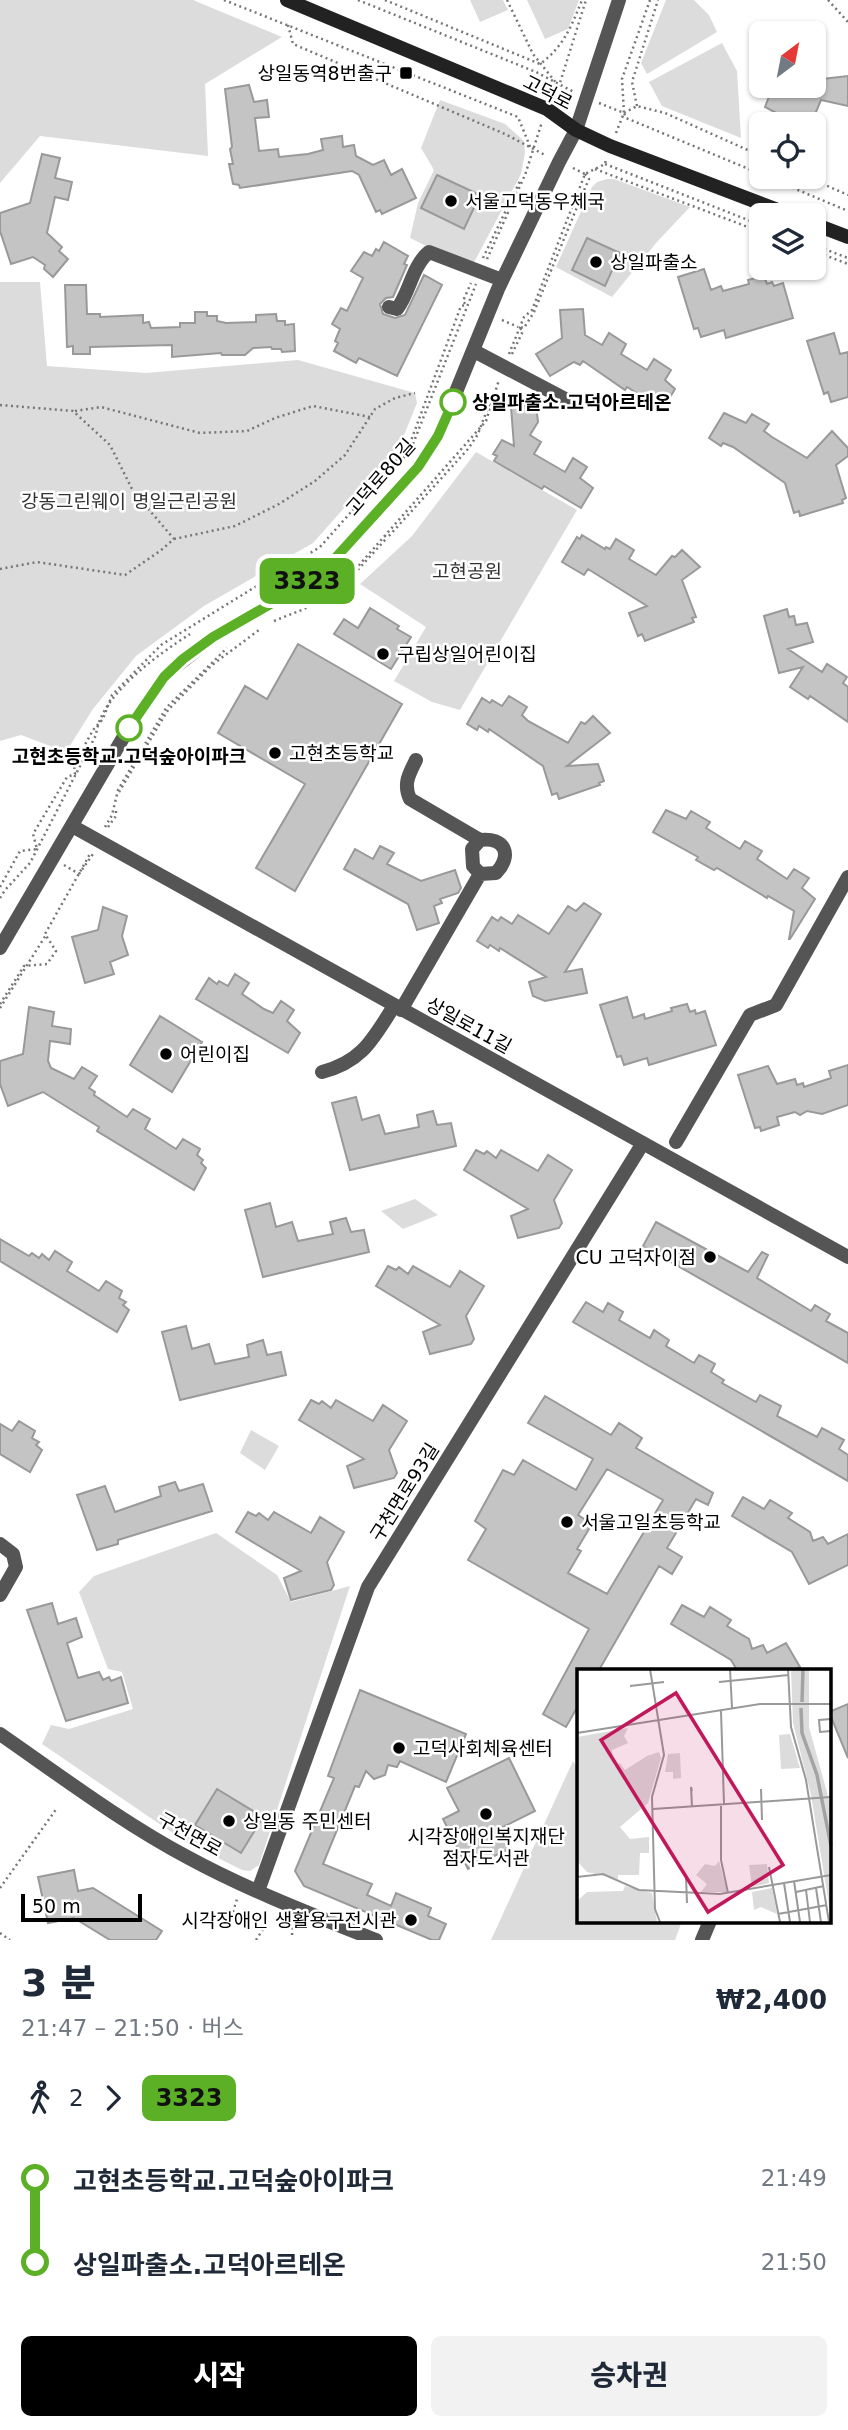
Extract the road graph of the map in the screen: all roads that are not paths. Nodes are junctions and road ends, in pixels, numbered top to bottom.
1 (287, 0) edge
2 (619, 0) edge
3 (576, 130) junction
4 (760, 203) edge
5 (826, 229) edge
6 (848, 237) edge
7 (502, 280) junction
8 (389, 307) dead end
9 (474, 351) junction
10 (567, 400) dead end
11 (416, 760) dead end
12 (72, 826) junction
13 (480, 839) junction
14 (480, 874) junction
15 (848, 877) edge
16 (0, 948) edge
17 (398, 1008) junction
18 (322, 1072) dead end
19 (676, 1142) dead end
20 (643, 1143) junction
21 (848, 1257) edge
22 (0, 1544) edge
23 (0, 1595) edge
24 (0, 1734) edge
25 (258, 1891) junction
26 (709, 1923) edge
27 (376, 1940) edge
28 (702, 1940) edge

1 - 3 main road, 고덕로
2 - 3 street, 고덕로80길
3 - 4 main road, 고덕로
3 - 7 street, 고덕로80길
5 - 6 main road
7 - 8 street
7 - 9 street, 고덕로80길
9 - 10 street
9 - 12 street, 고덕로80길
11 - 13 street
12 - 16 street, 고덕로80길
12 - 17 street, 상일로11길
13 - 14 street
13 - 14 street
14 - 17 street
15 - 19 street
17 - 18 street
17 - 20 street, 상일로11길
20 - 21 street, 상일로11길
20 - 25 street, 구천면로93길
22 - 23 street
24 - 25 street, 구천면로
25 - 27 street, 구천면로
26 - 28 street

